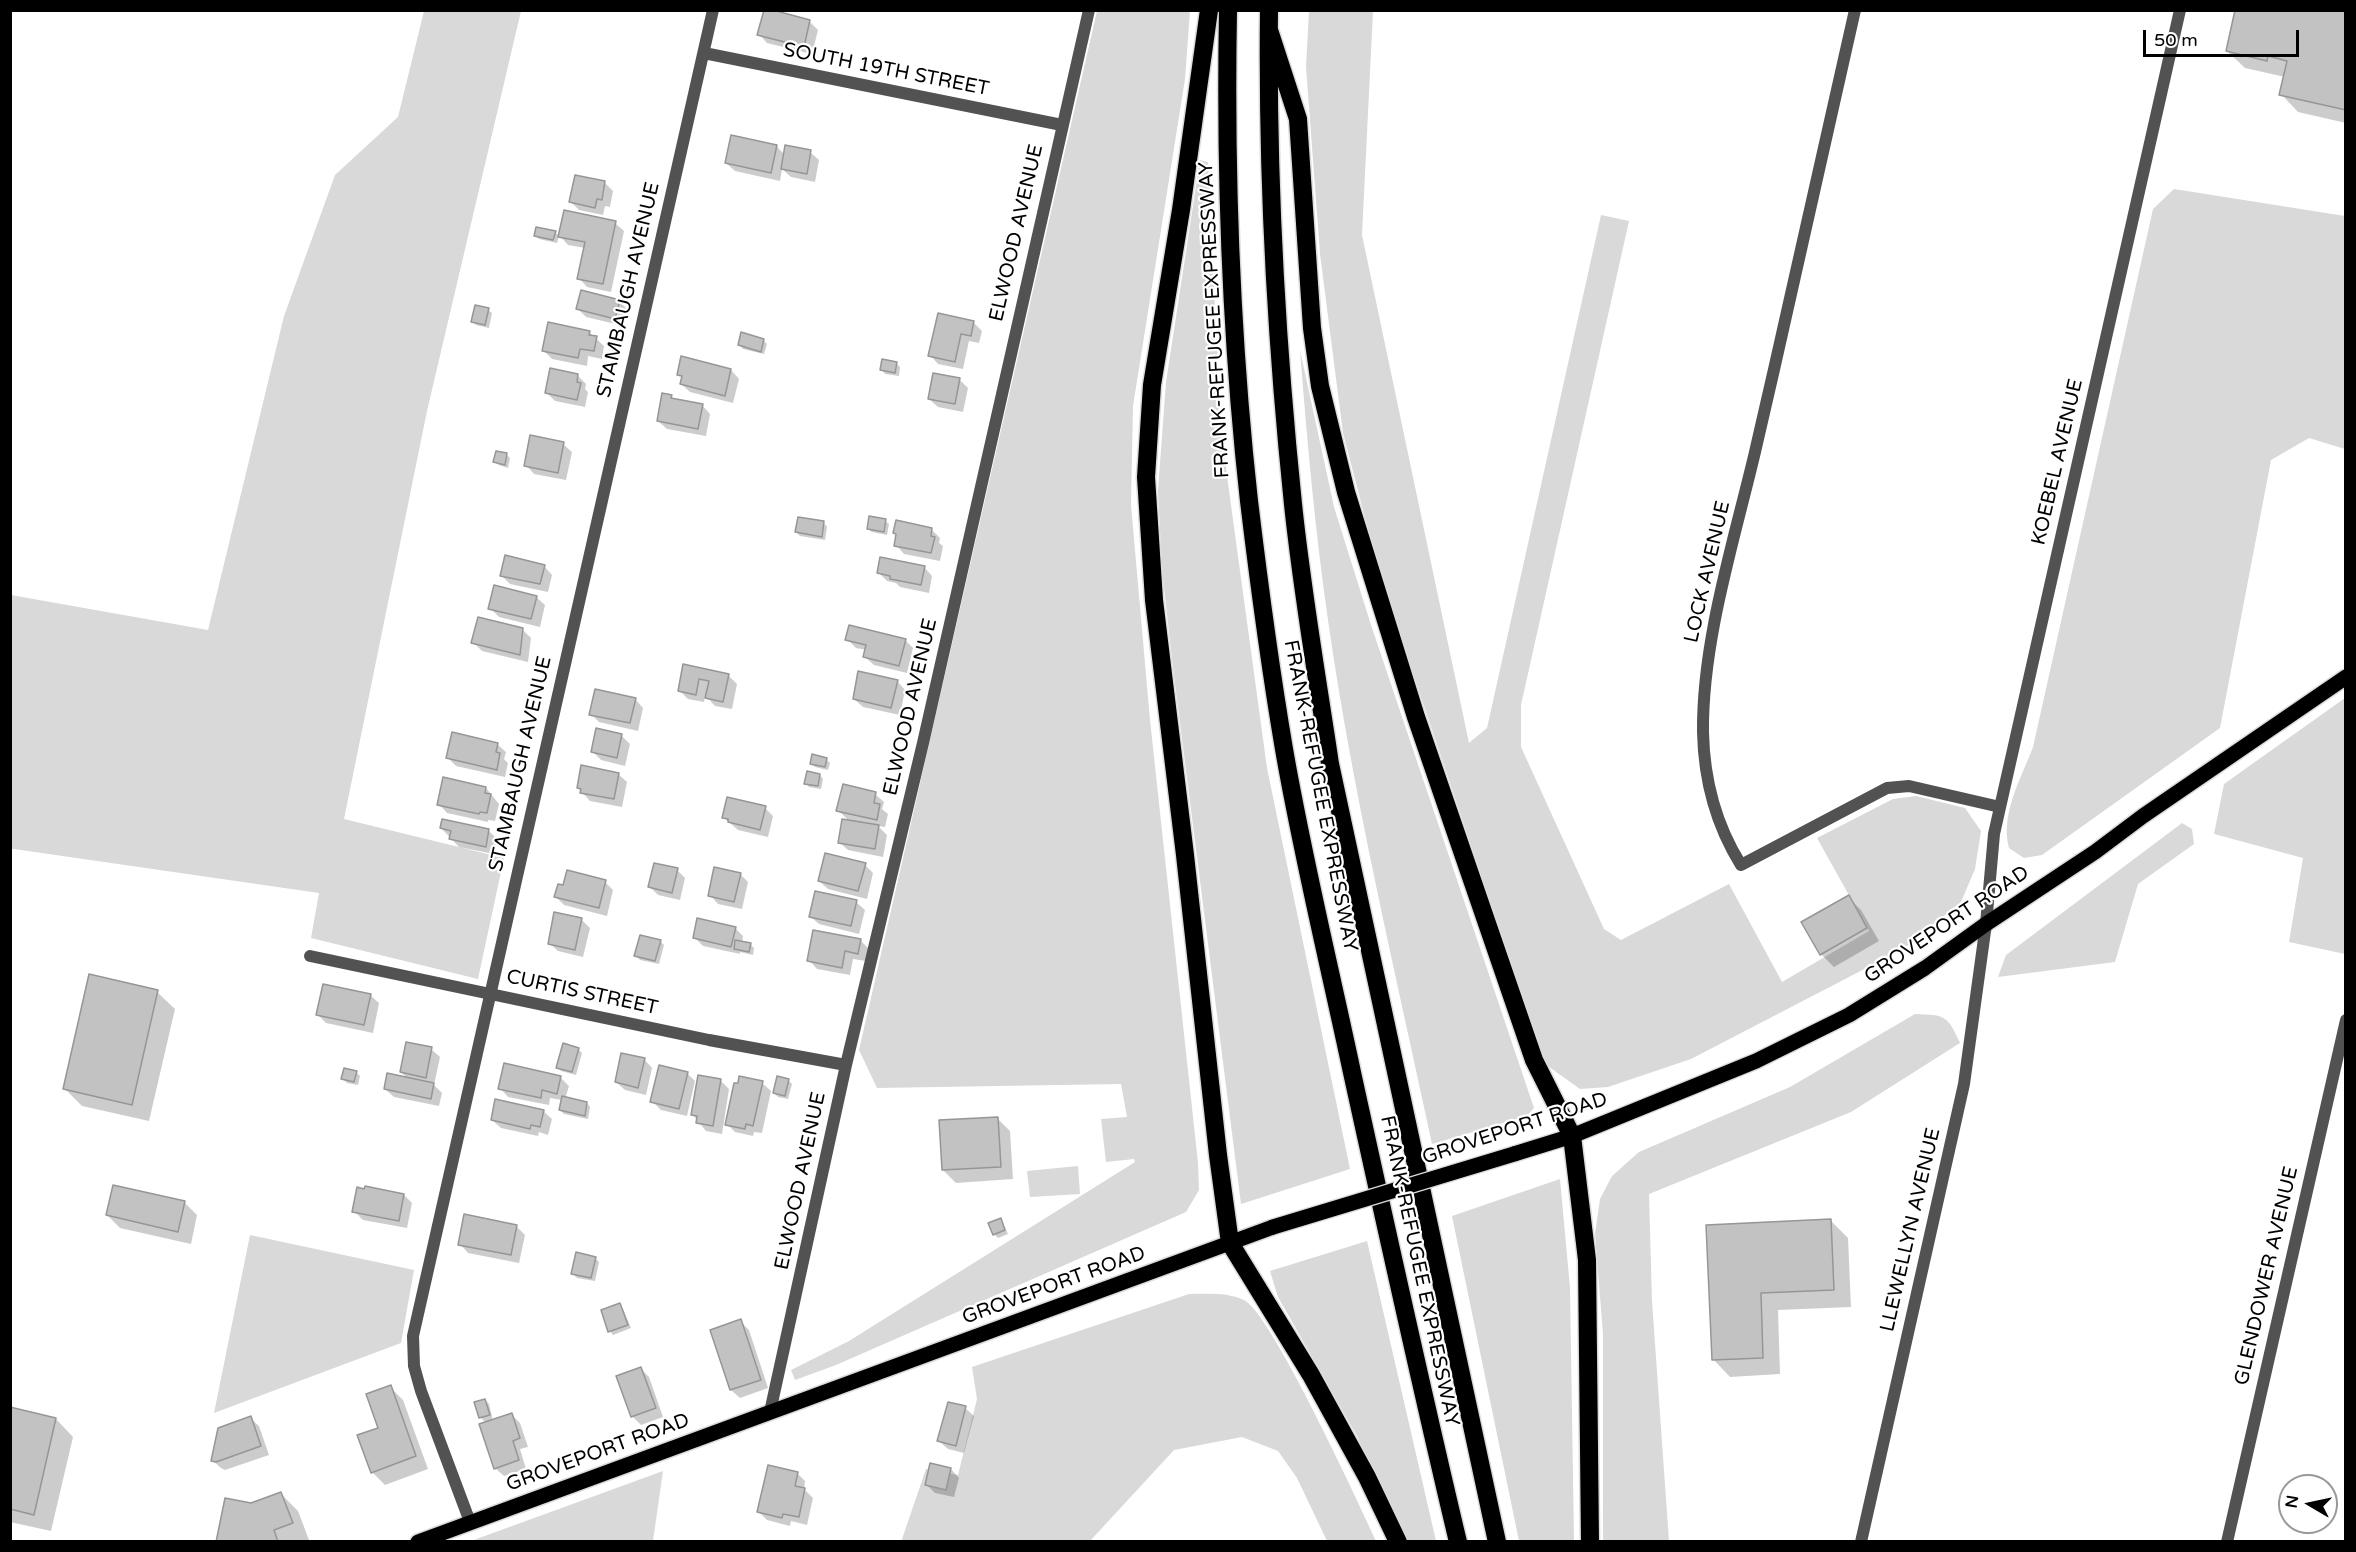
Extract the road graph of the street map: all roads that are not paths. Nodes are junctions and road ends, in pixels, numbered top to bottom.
1 (713, 10) edge
2 (1089, 10) edge
3 (1209, 10) edge
4 (1228, 10) edge
5 (1269, 10) edge
6 (1855, 10) edge
7 (2180, 10) edge
8 (1269, 30) junction
9 (704, 53) junction
10 (1062, 125) junction
11 (2346, 677) edge
12 (2000, 807) junction
13 (1986, 924) junction
14 (310, 956) dead end
15 (489, 994) junction
16 (2346, 1020) edge
17 (846, 1065) junction
18 (1572, 1136) junction
19 (1230, 1243) junction
20 (770, 1412) junction
21 (470, 1522) junction
22 (418, 1542) edge
23 (1398, 1542) edge
24 (1458, 1542) edge
25 (1497, 1542) edge
26 (1590, 1542) edge
27 (1861, 1542) edge
28 (2227, 1542) edge

1 - 9 street, STAMBAUGH AVENUE
2 - 10 street, ELWOOD AVENUE
3 - 19 highway
4 - 24 highway, FRANK-REFUGEE EXPRESSWAY
5 - 8 highway, FRANK-REFUGEE EXPRESSWAY
6 - 12 street, LOCK AVENUE
7 - 12 street, KOEBEL AVENUE
8 - 18 highway
8 - 25 highway, FRANK-REFUGEE EXPRESSWAY
9 - 10 street, SOUTH 19TH STREET
9 - 15 street, STAMBAUGH AVENUE
10 - 17 street, ELWOOD AVENUE
11 - 13 main road, GROVEPORT ROAD
12 - 13 street, KOEBEL AVENUE
13 - 18 main road, GROVEPORT ROAD
13 - 27 street, LLEWELLYN AVENUE
14 - 15 street, CURTIS STREET
15 - 17 street, CURTIS STREET
15 - 21 street, STAMBAUGH AVENUE
16 - 28 street, GLENDOWER AVENUE
17 - 20 street, ELWOOD AVENUE
18 - 19 main road, GROVEPORT ROAD, bridge
18 - 26 highway
19 - 20 main road, GROVEPORT ROAD
19 - 23 highway
20 - 21 main road, GROVEPORT ROAD
21 - 22 main road, GROVEPORT ROAD

